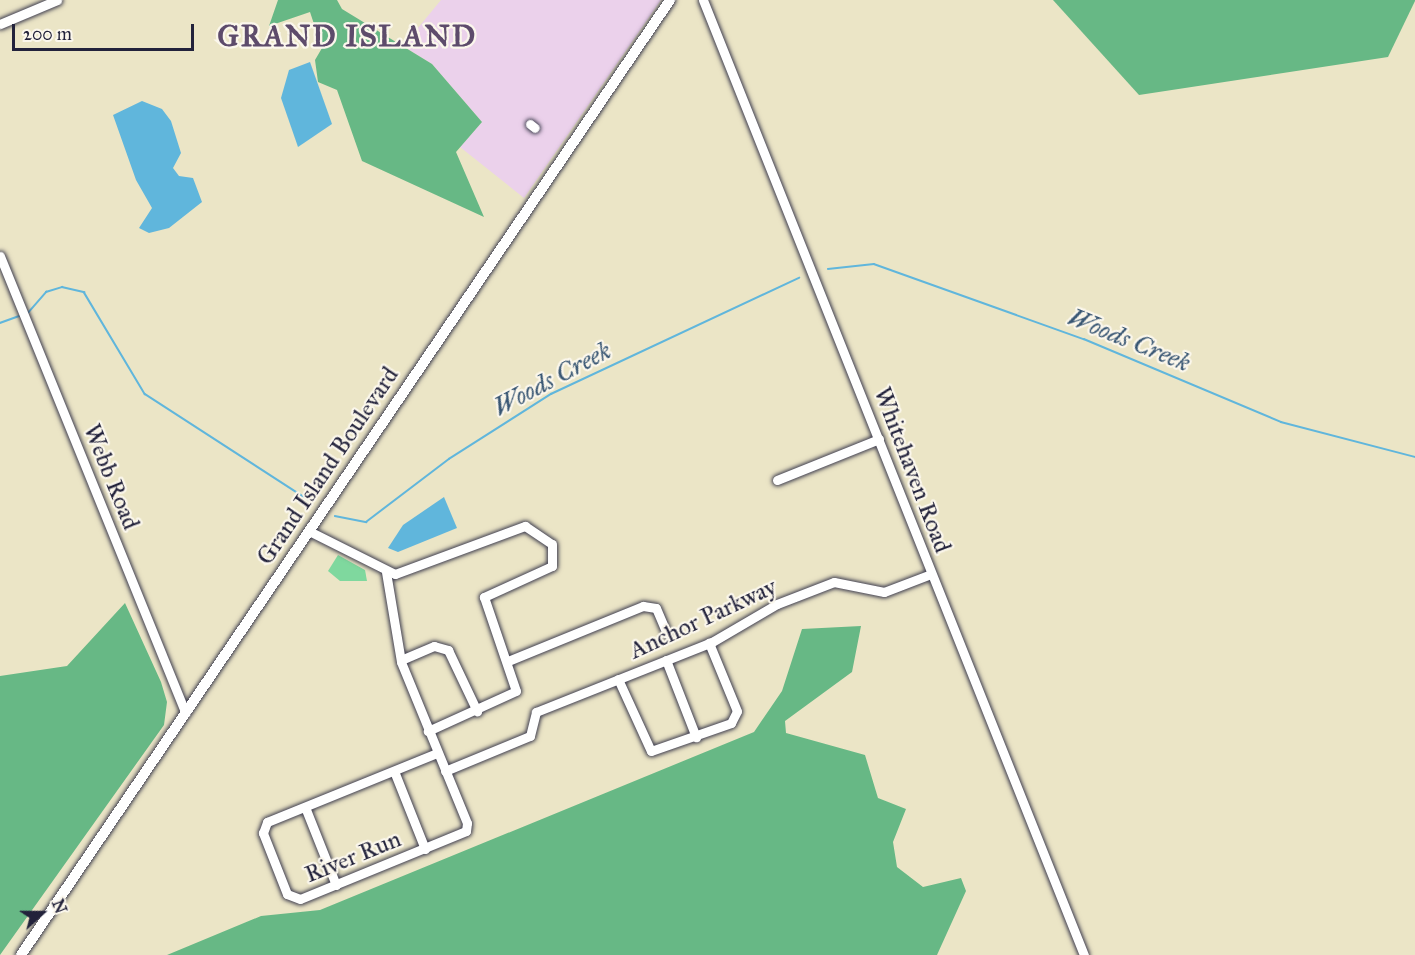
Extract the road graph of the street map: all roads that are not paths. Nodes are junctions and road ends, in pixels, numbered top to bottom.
1 (57, 0) edge
2 (670, 0) edge
3 (703, 0) edge
4 (0, 24) edge
5 (0, 256) edge
6 (879, 439) junction
7 (777, 480) dead end
8 (309, 531) junction
9 (386, 572) junction
10 (931, 574) junction
11 (667, 634) dead end
12 (709, 643) junction
13 (400, 660) junction
14 (666, 660) junction
15 (508, 661) junction
16 (618, 679) junction
17 (477, 711) junction
18 (186, 713) junction
19 (428, 731) junction
20 (696, 737) junction
21 (437, 753) junction
22 (394, 771) junction
23 (445, 771) junction
24 (304, 807) junction
25 (426, 849) junction
26 (336, 885) junction
27 (21, 955) edge
28 (1084, 955) edge

1 - 4 street
2 - 8 main road, Grand Island Boulevard
3 - 6 street, Whitehaven Road
5 - 18 street, Webb Road
6 - 7 street
6 - 10 street, Whitehaven Road
8 - 9 street
8 - 18 main road, Grand Island Boulevard
9 - 13 street, River Run
9 - 15 street
10 - 12 street, Anchor Parkway
10 - 28 street, Whitehaven Road
11 - 15 street
12 - 14 street, Anchor Parkway
12 - 20 street
13 - 17 street
13 - 19 street, River Run
14 - 16 street, Anchor Parkway
14 - 20 street
15 - 17 street
16 - 20 street
16 - 23 street, Anchor Parkway
17 - 19 street
18 - 27 main road, Grand Island Boulevard
19 - 21 street, River Run
21 - 22 street, River Run
21 - 23 street, River Run
22 - 24 street, River Run
22 - 25 street
23 - 25 street, River Run
24 - 26 street
24 - 26 street, River Run
25 - 26 street, River Run

